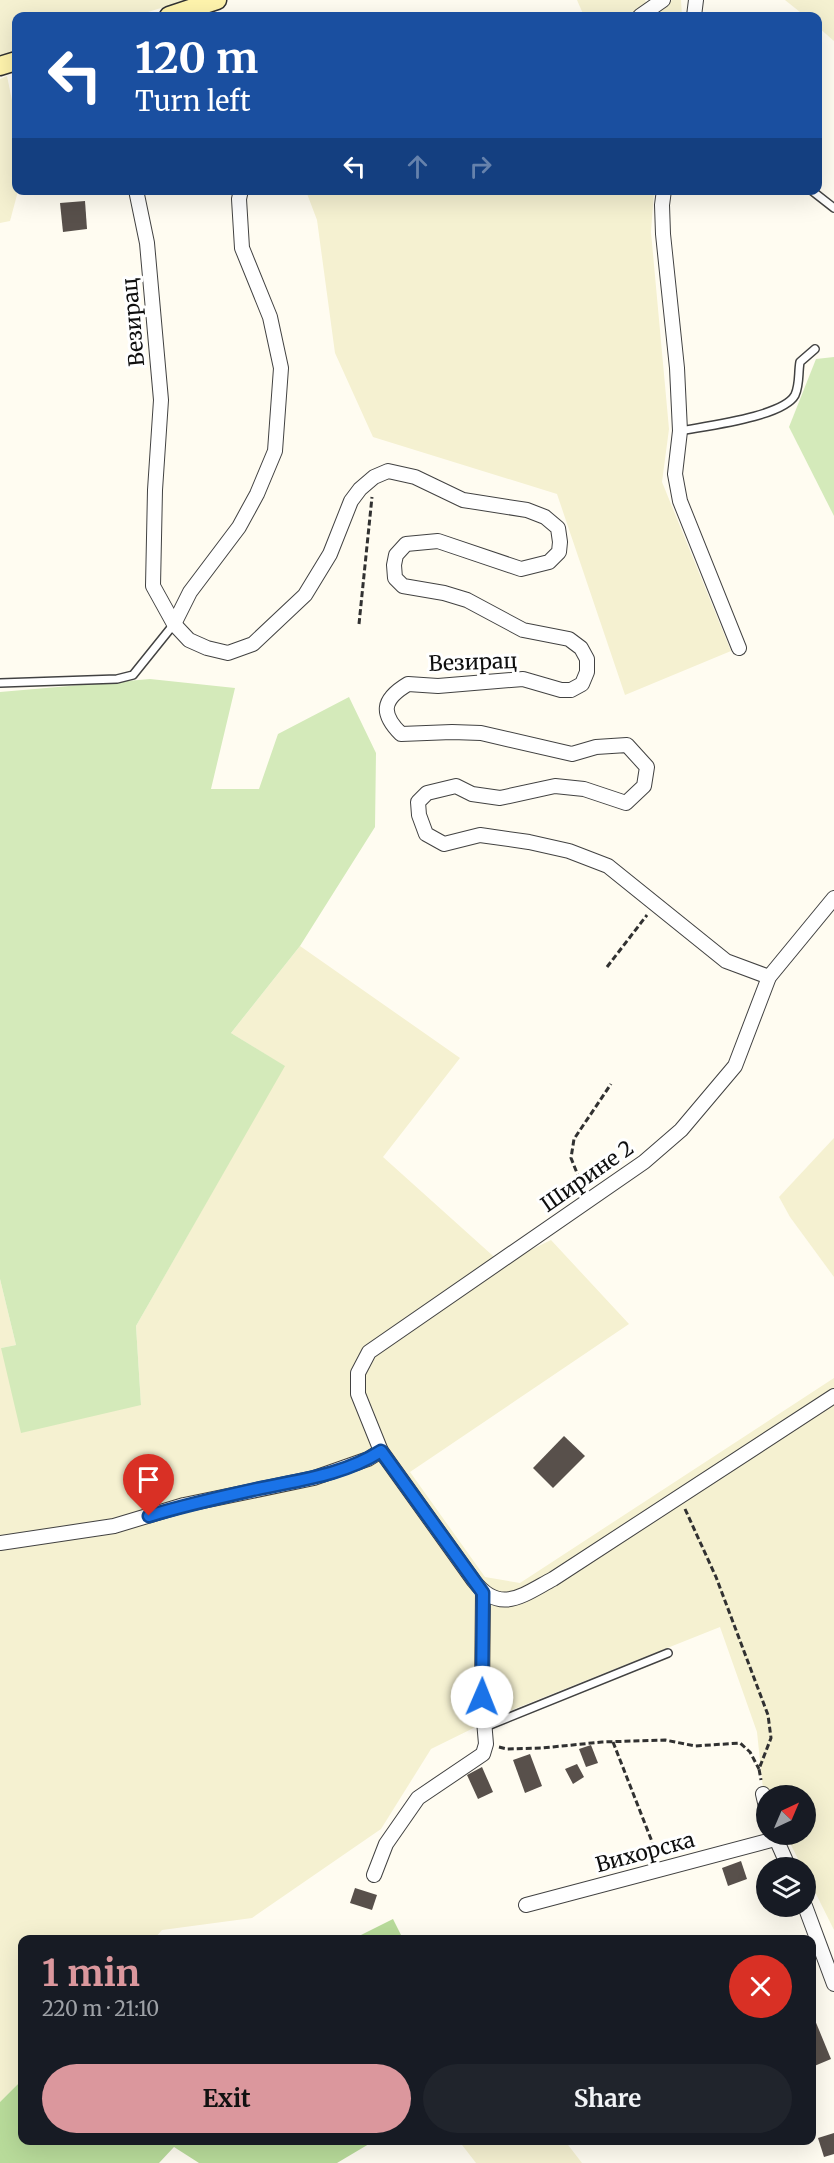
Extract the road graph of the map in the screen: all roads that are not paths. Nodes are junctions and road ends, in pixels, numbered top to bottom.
1 (217, 0) edge
2 (663, 0) edge
3 (181, 12) edge
4 (645, 12) edge
5 (137, 195) edge
6 (240, 195) edge
7 (663, 195) edge
8 (817, 195) edge
9 (834, 208) edge
10 (815, 349) dead end
11 (680, 431) junction
12 (174, 624) junction
13 (739, 648) dead end
14 (0, 683) edge
15 (834, 898) edge
16 (769, 977) junction
17 (834, 1396) edge
18 (381, 1451) junction
19 (0, 1543) edge
20 (483, 1593) junction
21 (668, 1653) dead end
22 (485, 1727) junction
23 (756, 1842) edge
24 (374, 1875) dead end
25 (526, 1905) dead end
26 (809, 1917) edge
27 (816, 1935) edge
28 (816, 1936) edge
29 (834, 1984) edge

1 - 3 street
2 - 4 street
5 - 12 street, Везирац
6 - 12 street
7 - 11 street
8 - 9 lane
10 - 11 lane
11 - 13 street
12 - 14 lane
12 - 16 street, Везирац
15 - 16 street, Ширине 2
16 - 18 street, Ширине 2
17 - 20 street
18 - 19 street
18 - 20 street, Ширине 2
20 - 22 street
21 - 22 lane
22 - 24 street
23 - 25 street, Вихорска
26 - 27 street
28 - 29 street

